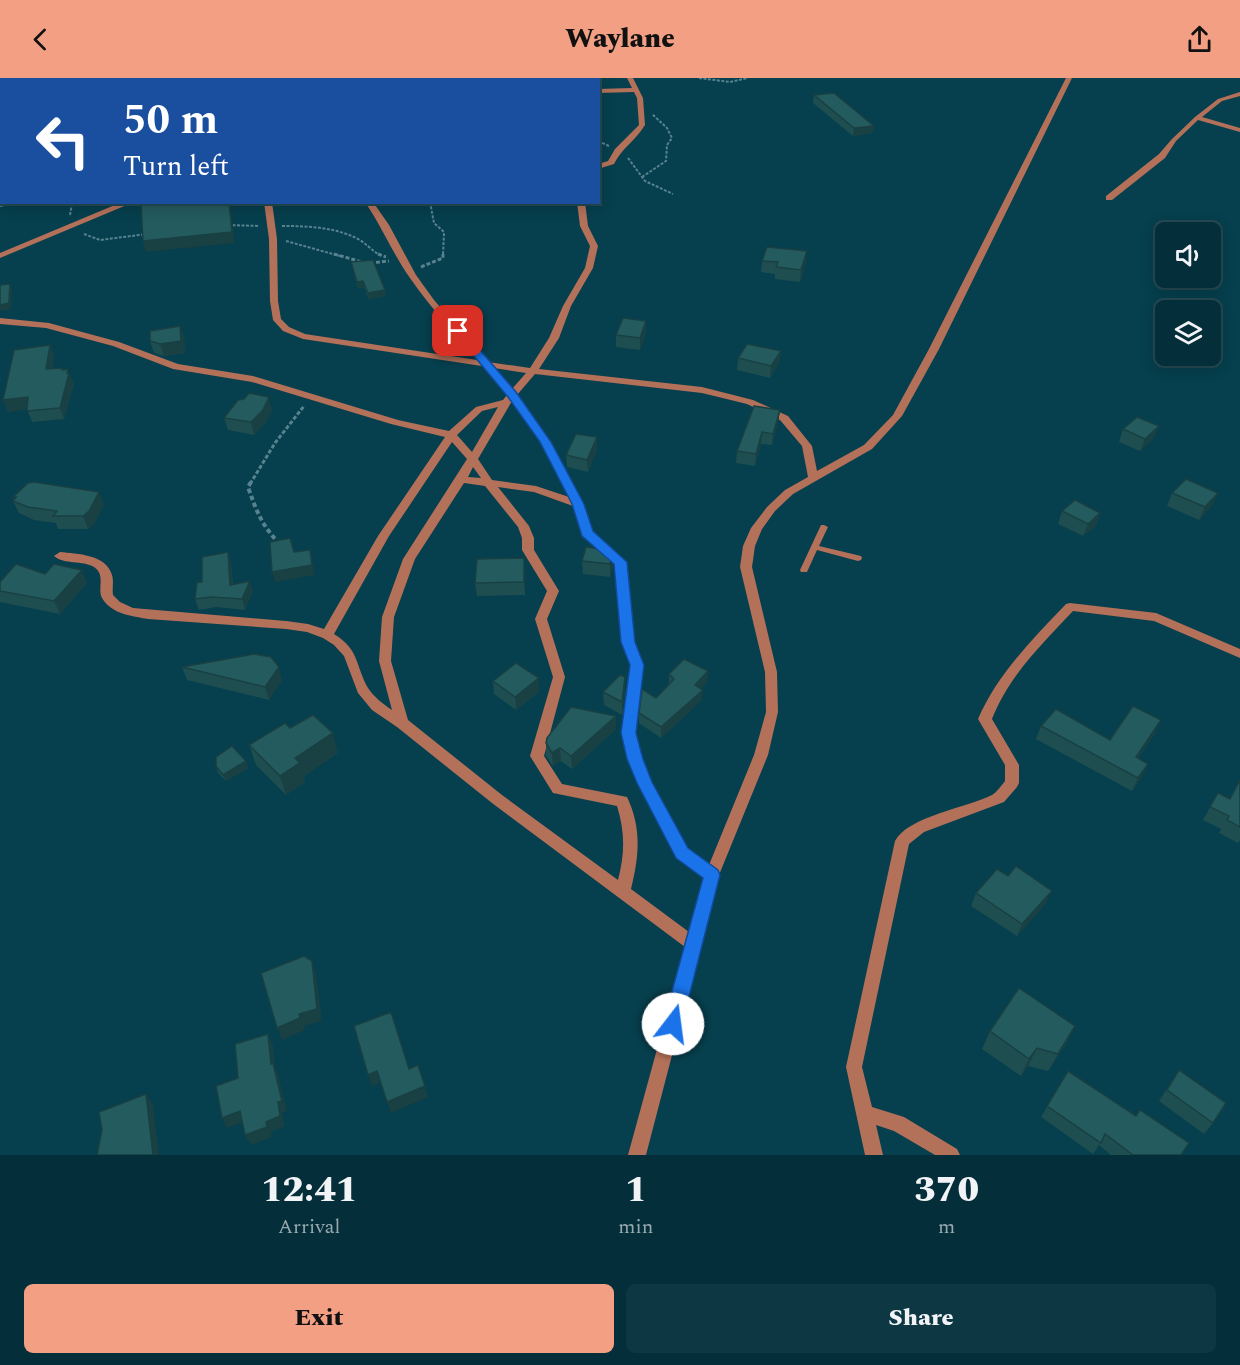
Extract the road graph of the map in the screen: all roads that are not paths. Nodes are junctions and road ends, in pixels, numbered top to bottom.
1 (630, 78) edge
2 (1069, 78) edge
3 (636, 90) junction
4 (600, 91) edge
5 (1240, 94) edge
6 (1197, 118) junction
7 (1240, 130) edge
8 (600, 166) edge
9 (1109, 198) dead end
10 (125, 204) edge
11 (268, 204) edge
12 (370, 204) edge
13 (581, 204) edge
14 (0, 256) edge
15 (0, 321) edge
16 (486, 363) junction
17 (533, 371) junction
18 (509, 398) junction
19 (451, 435) junction
20 (472, 458) junction
21 (813, 476) junction
22 (461, 479) junction
23 (489, 483) junction
24 (578, 504) junction
25 (824, 527) dead end
26 (815, 547) junction
27 (60, 556) dead end
28 (858, 558) dead end
29 (804, 570) dead end
30 (327, 635) junction
31 (1240, 654) edge
32 (402, 723) junction
33 (712, 875) junction
34 (623, 890) junction
35 (693, 944) junction
36 (866, 1114) junction
37 (637, 1155) edge
38 (874, 1155) edge
39 (951, 1155) edge

1 - 3 street
2 - 21 street
3 - 4 street
3 - 8 street
5 - 6 street
6 - 7 street
6 - 9 street
10 - 14 street
11 - 16 street
12 - 16 street
13 - 17 street
15 - 19 street
16 - 17 street
16 - 18 street
17 - 18 street
17 - 21 street
18 - 19 street
18 - 20 street
18 - 24 street
19 - 20 street
19 - 30 street
20 - 22 street
20 - 23 street
21 - 33 street
22 - 23 street
22 - 32 street
23 - 24 street
23 - 34 street
24 - 33 street
25 - 26 lane
26 - 28 lane
26 - 29 lane
27 - 30 street
30 - 32 street
31 - 36 street
32 - 34 street
33 - 35 street
34 - 35 street
35 - 37 street
36 - 38 street
36 - 39 street

